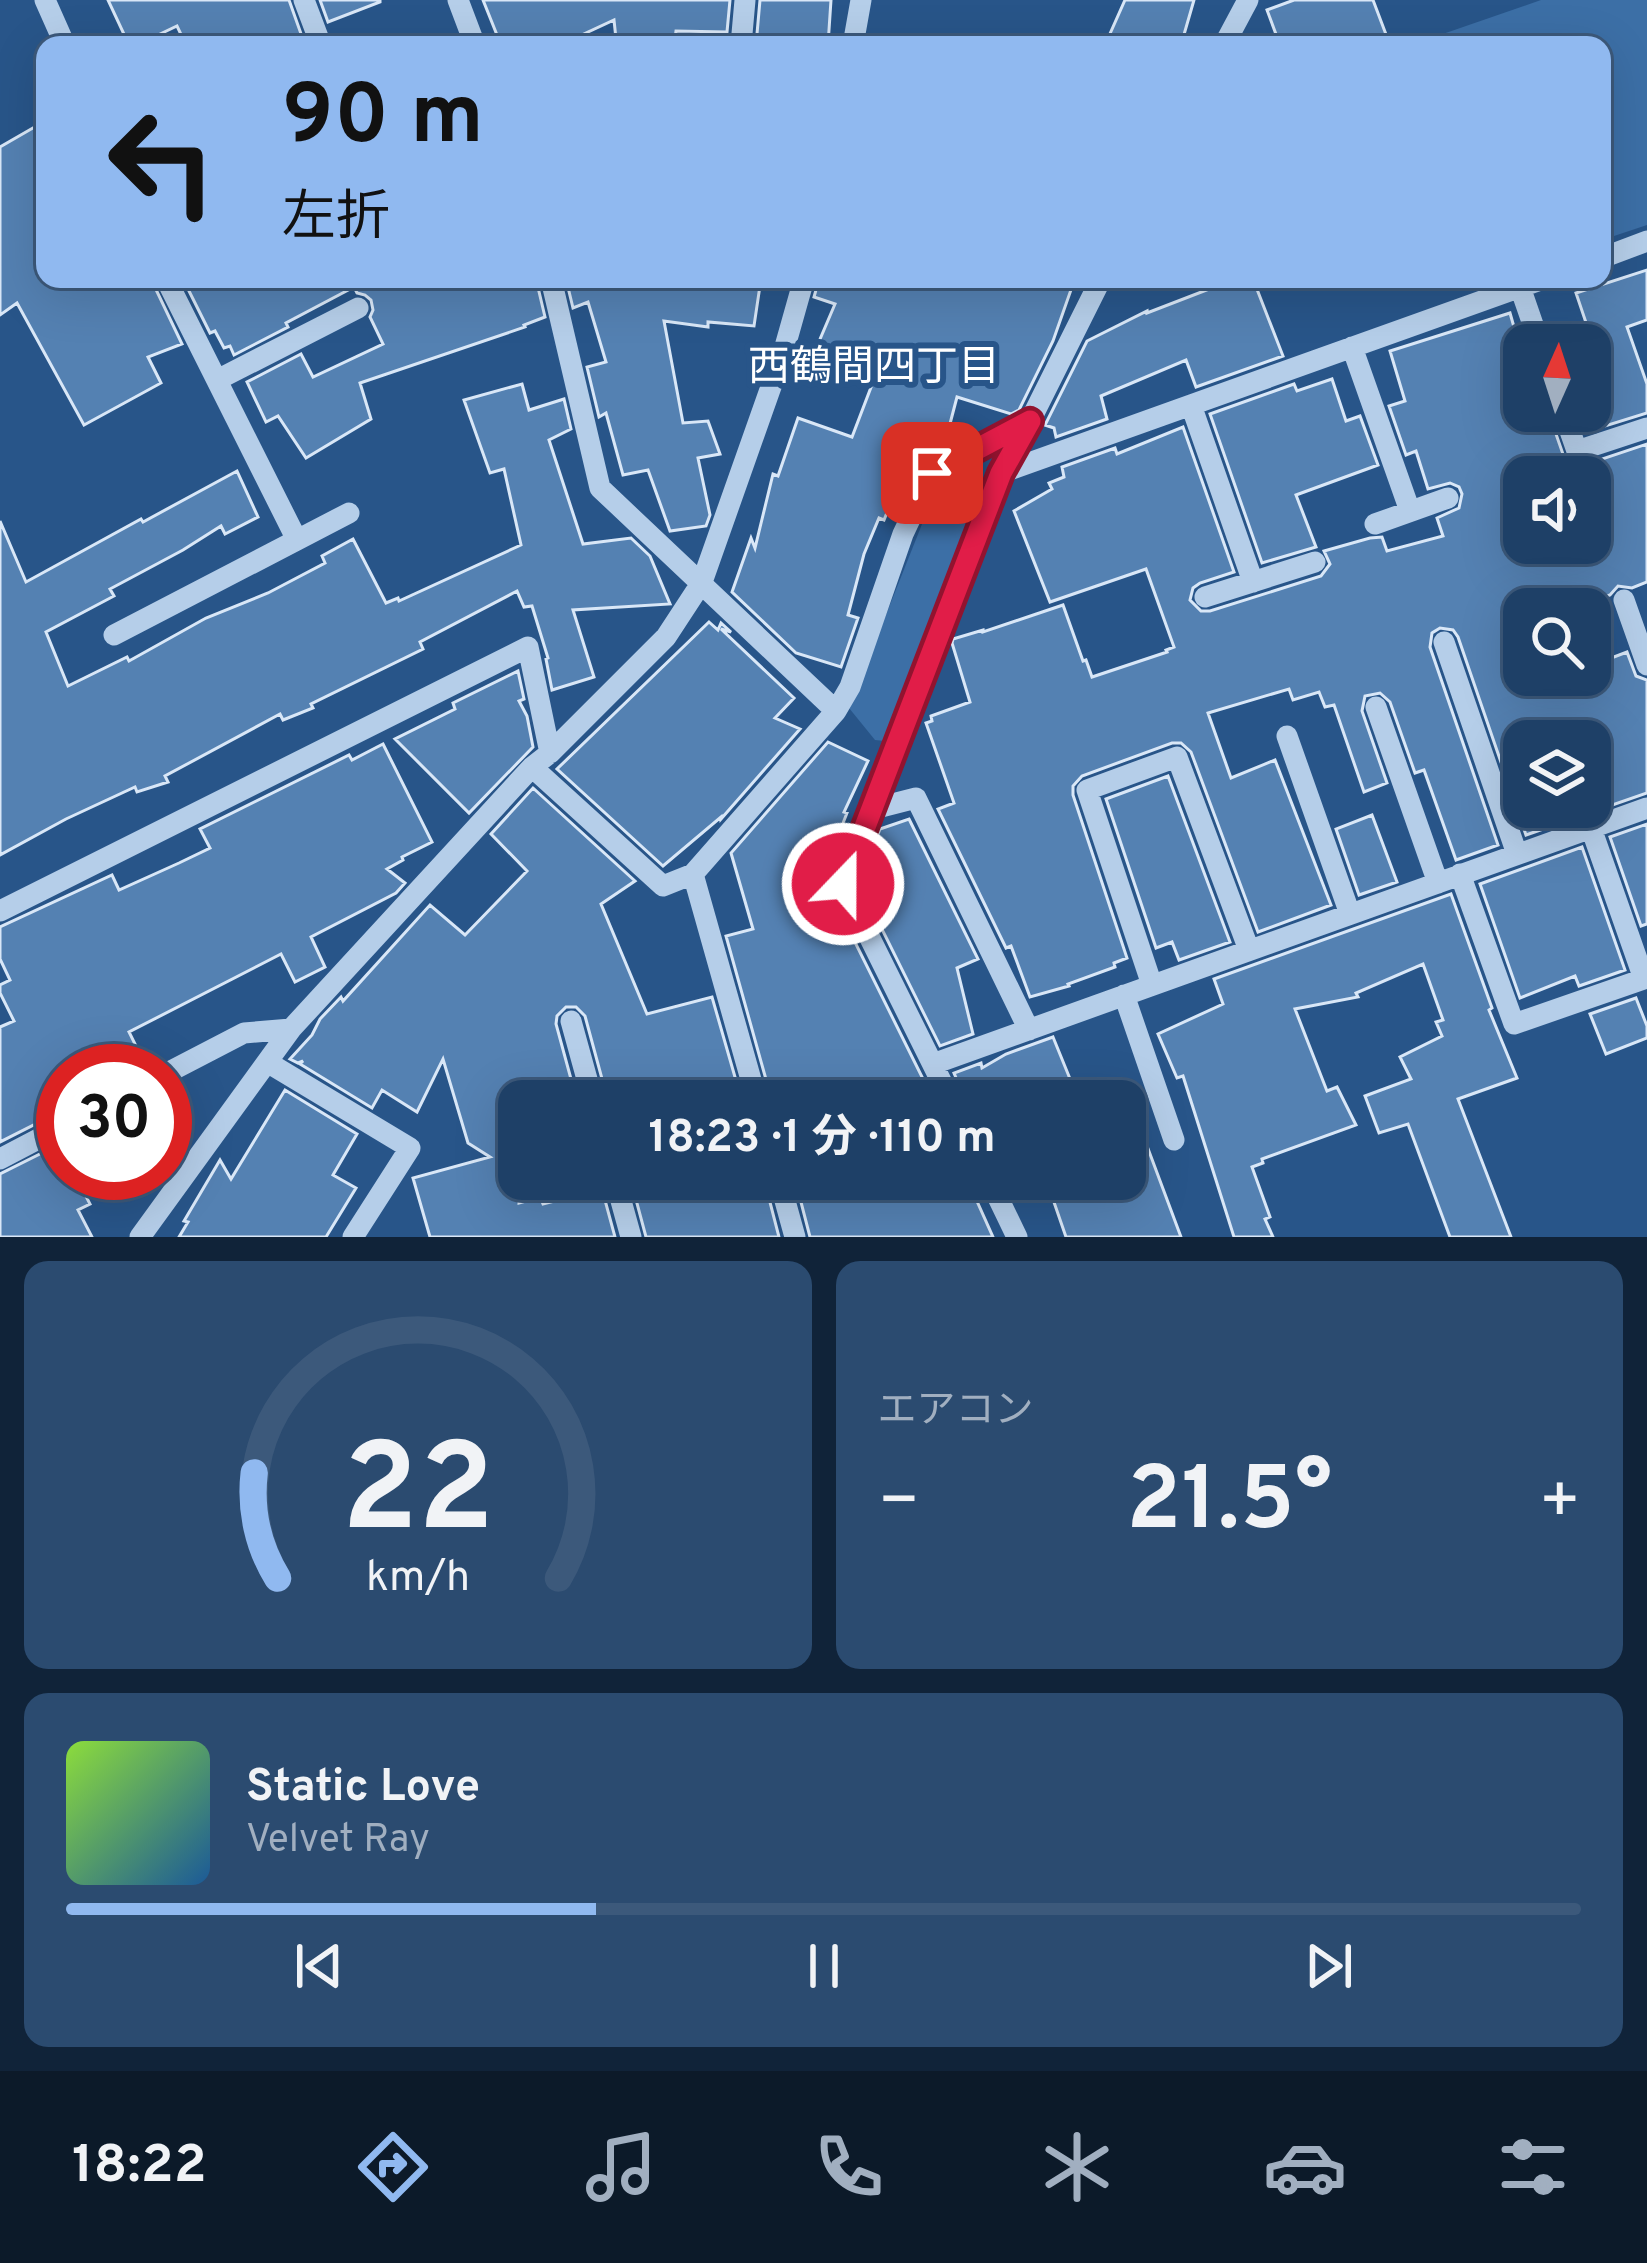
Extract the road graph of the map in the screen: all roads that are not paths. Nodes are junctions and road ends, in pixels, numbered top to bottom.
1 (45, 0) edge
2 (304, 0) edge
3 (458, 0) edge
4 (745, 0) edge
5 (861, 0) edge
6 (1248, 0) edge
7 (60, 36) edge
8 (318, 36) edge
9 (472, 36) edge
10 (742, 36) edge
11 (855, 36) edge
12 (1229, 36) edge
13 (1647, 242) edge
14 (1611, 255) edge
15 (171, 288) edge
16 (552, 288) edge
17 (801, 288) edge
18 (1096, 288) edge
19 (1517, 288) edge
20 (1520, 288) edge
21 (358, 308) dead end
22 (1533, 324) edge
23 (1352, 347) junction
24 (217, 380) junction
25 (1192, 405) junction
26 (1030, 421) junction
27 (1647, 428) edge
28 (1570, 432) edge
29 (1001, 473) junction
30 (1448, 498) dead end
31 (1410, 512) junction
32 (349, 513) dead end
33 (1376, 524) dead end
34 (297, 540) junction
35 (1315, 562) dead end
36 (702, 582) junction
37 (1253, 582) junction
38 (1205, 597) dead end
39 (1624, 600) dead end
40 (114, 634) dead end
41 (1444, 642) dead end
42 (1647, 665) edge
43 (1376, 707) dead end
44 (836, 711) junction
45 (1287, 736) dead end
46 (550, 753) junction
47 (532, 767) junction
48 (873, 808) junction
49 (1647, 808) edge
50 (1611, 821) edge
51 (1591, 828) joint
52 (1517, 854) junction
53 (693, 874) junction
54 (1449, 878) junction
55 (0, 910) edge
56 (1350, 914) junction
57 (1249, 950) junction
58 (1152, 986) junction
59 (1124, 995) junction
60 (571, 1022) dead end
61 (291, 1029) junction
62 (1028, 1030) junction
63 (192, 1060) edge
64 (267, 1062) junction
65 (933, 1064) junction
66 (587, 1080) edge
67 (751, 1080) edge
68 (941, 1080) edge
69 (36, 1140) edge
70 (1174, 1140) dead end
71 (0, 1159) edge
72 (621, 1200) edge
73 (784, 1200) edge
74 (999, 1200) edge
75 (140, 1237) edge
76 (353, 1237) edge
77 (631, 1237) edge
78 (795, 1237) edge
79 (1017, 1237) edge

1 - 7 street
2 - 8 street
3 - 9 street
4 - 10 street
5 - 11 street
6 - 12 street
13 - 14 street
15 - 24 street
16 - 36 street
17 - 36 street
18 - 26 street
19 - 23 street
20 - 22 street
21 - 24 street
23 - 25 street
23 - 31 street
24 - 34 street
25 - 29 street
25 - 37 street
26 - 29 street
26 - 44 street
27 - 28 street
29 - 48 street
30 - 31 street
31 - 33 street
32 - 34 street
34 - 40 street
35 - 37 street
36 - 44 street
36 - 46 street
37 - 38 street
39 - 42 street
41 - 52 street
43 - 54 street
44 - 53 street
45 - 56 street
46 - 47 street
46 - 55 street
47 - 53 street
47 - 61 street
48 - 62 street
48 - 65 street
49 - 50 street
51 - 52 street
51 - 54 street
52 - 54 street
53 - 67 street
54 - 56 street
56 - 57 street
57 - 58 street
57 - 58 street
58 - 59 street
59 - 62 street
59 - 70 street
60 - 66 street
61 - 63 street
61 - 64 street
62 - 65 street
64 - 75 street
64 - 76 street
65 - 68 street
69 - 71 street
72 - 77 street
73 - 78 street
74 - 79 street

